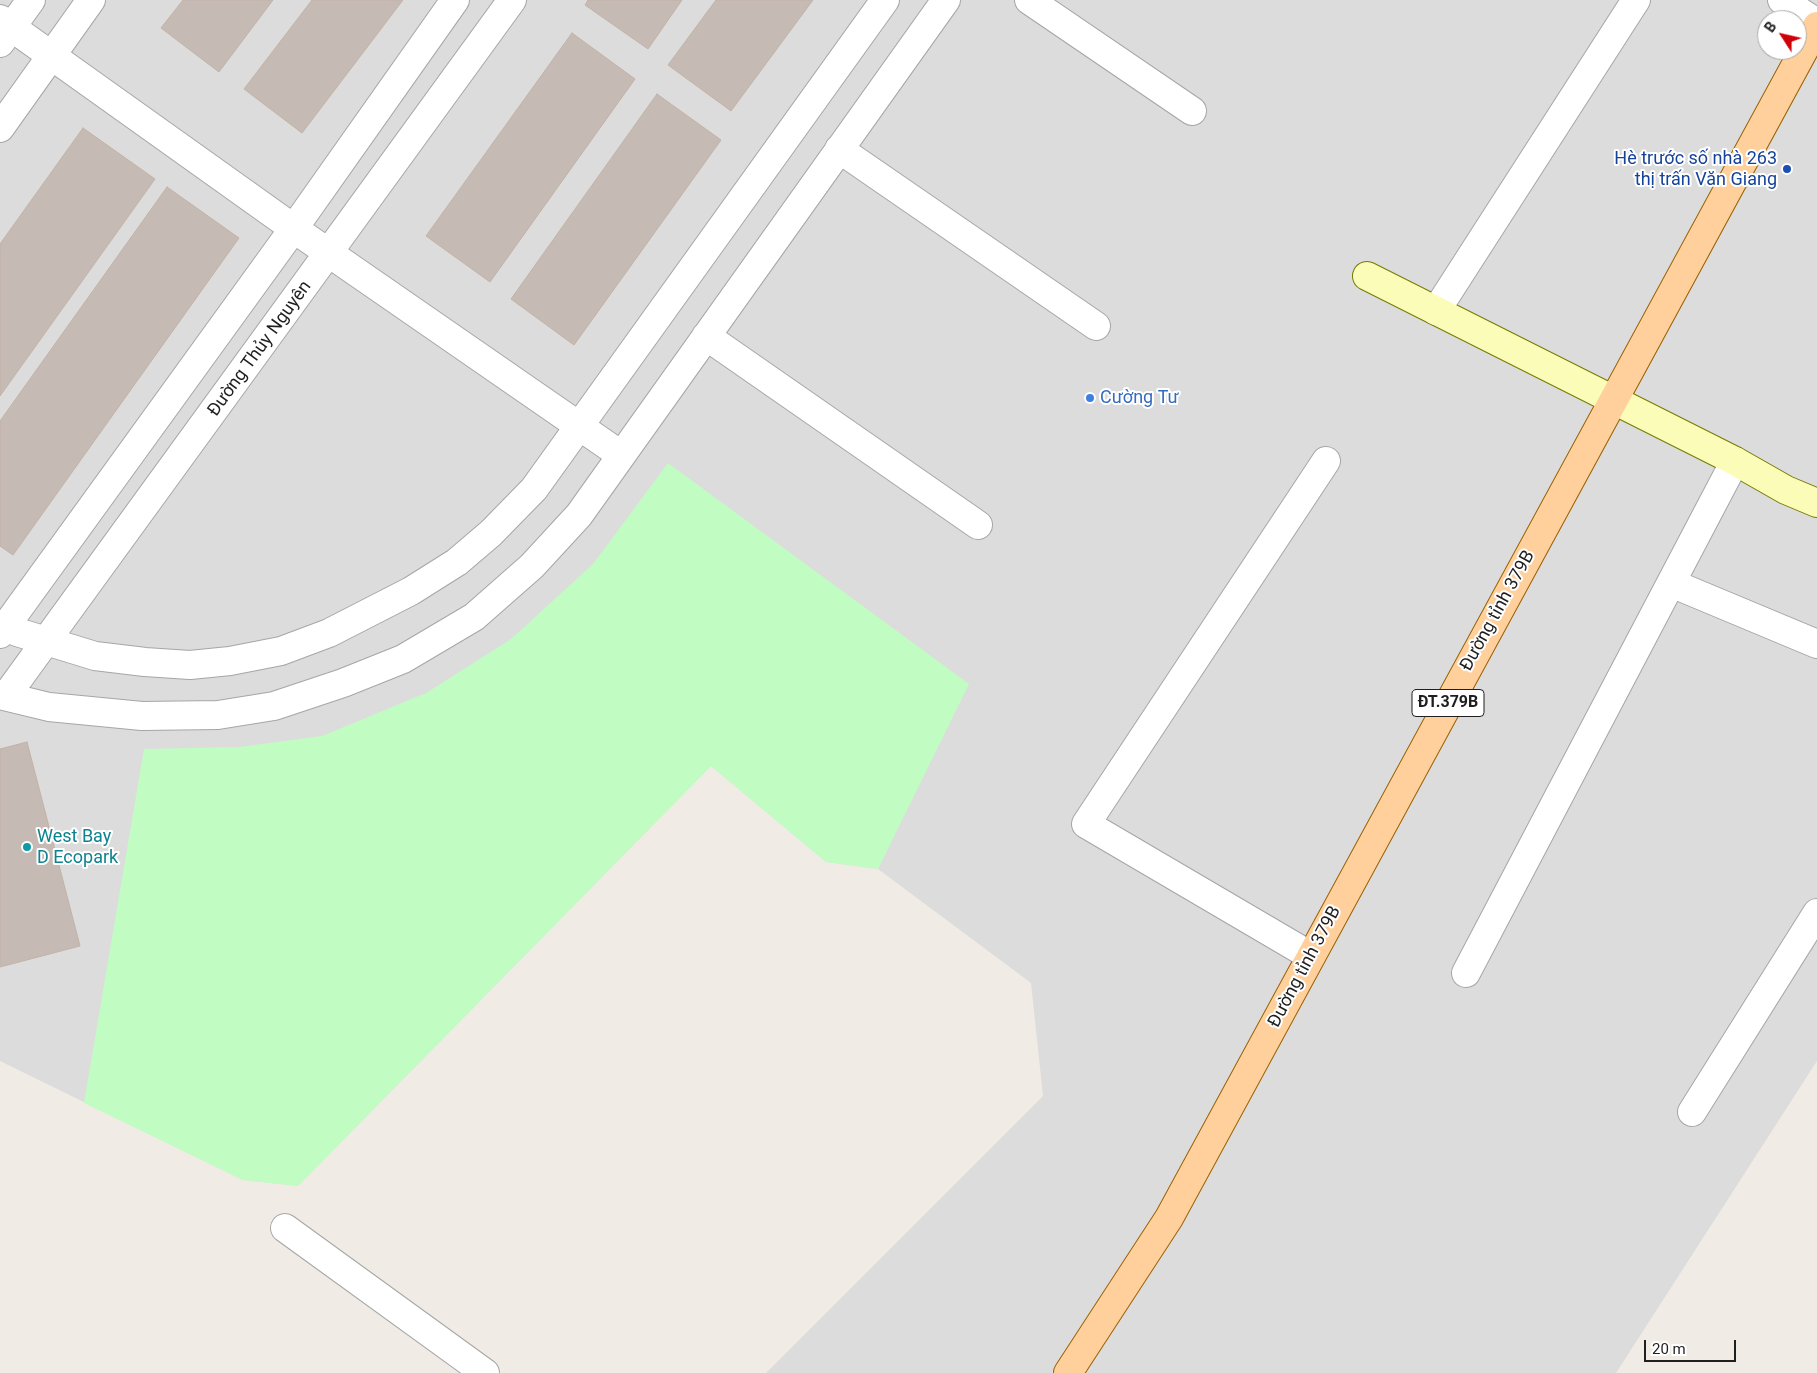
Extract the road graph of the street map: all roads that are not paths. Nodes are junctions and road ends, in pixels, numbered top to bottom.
1 (31, 0) edge
2 (91, 0) edge
3 (455, 0) edge
4 (512, 0) edge
5 (885, 0) edge
6 (946, 0) edge
7 (1029, 0) edge
8 (1636, 0) edge
9 (1782, 0) edge
10 (1817, 25) edge
11 (4, 29) edge
12 (52, 55) junction
13 (1192, 111) dead end
14 (0, 128) edge
15 (839, 149) junction
16 (294, 228) junction
17 (329, 253) junction
18 (1366, 276) dead end
19 (1436, 311) junction
20 (1096, 326) dead end
21 (706, 336) junction
22 (1613, 400) junction
23 (579, 425) junction
24 (621, 455) junction
25 (1326, 461) dead end
26 (1735, 461) junction
27 (1817, 503) edge
28 (978, 524) dead end
29 (1671, 583) junction
30 (2, 629) edge
31 (47, 641) junction
32 (1817, 644) edge
33 (3, 696) edge
34 (1817, 913) edge
35 (1310, 956) junction
36 (1466, 973) dead end
37 (1692, 1112) dead end
38 (284, 1228) dead end
39 (485, 1373) edge
40 (1068, 1373) edge

1 - 11 street
2 - 12 street
3 - 16 street
4 - 17 street, Đường Thủy Nguyên
5 - 23 street
6 - 15 street
7 - 13 street
8 - 19 street
9 - 10 street
10 - 22 main road, Đường tỉnh 379B / ĐT.379B
11 - 12 street
12 - 14 street
12 - 16 street
15 - 20 street
15 - 21 street
16 - 17 street
16 - 30 street
17 - 23 street
17 - 31 street, Đường Thủy Nguyên
18 - 19 street
19 - 22 street
21 - 24 street
21 - 28 street
22 - 26 street
22 - 35 main road, Đường tỉnh 379B / ĐT.379B
23 - 24 street
23 - 31 street
24 - 33 street
25 - 35 street
26 - 27 street
26 - 29 street
29 - 32 street
29 - 36 street
30 - 31 street
31 - 33 street, Đường Thủy Nguyên
34 - 37 street
35 - 40 main road, Đường tỉnh 379B / ĐT.379B
38 - 39 street

